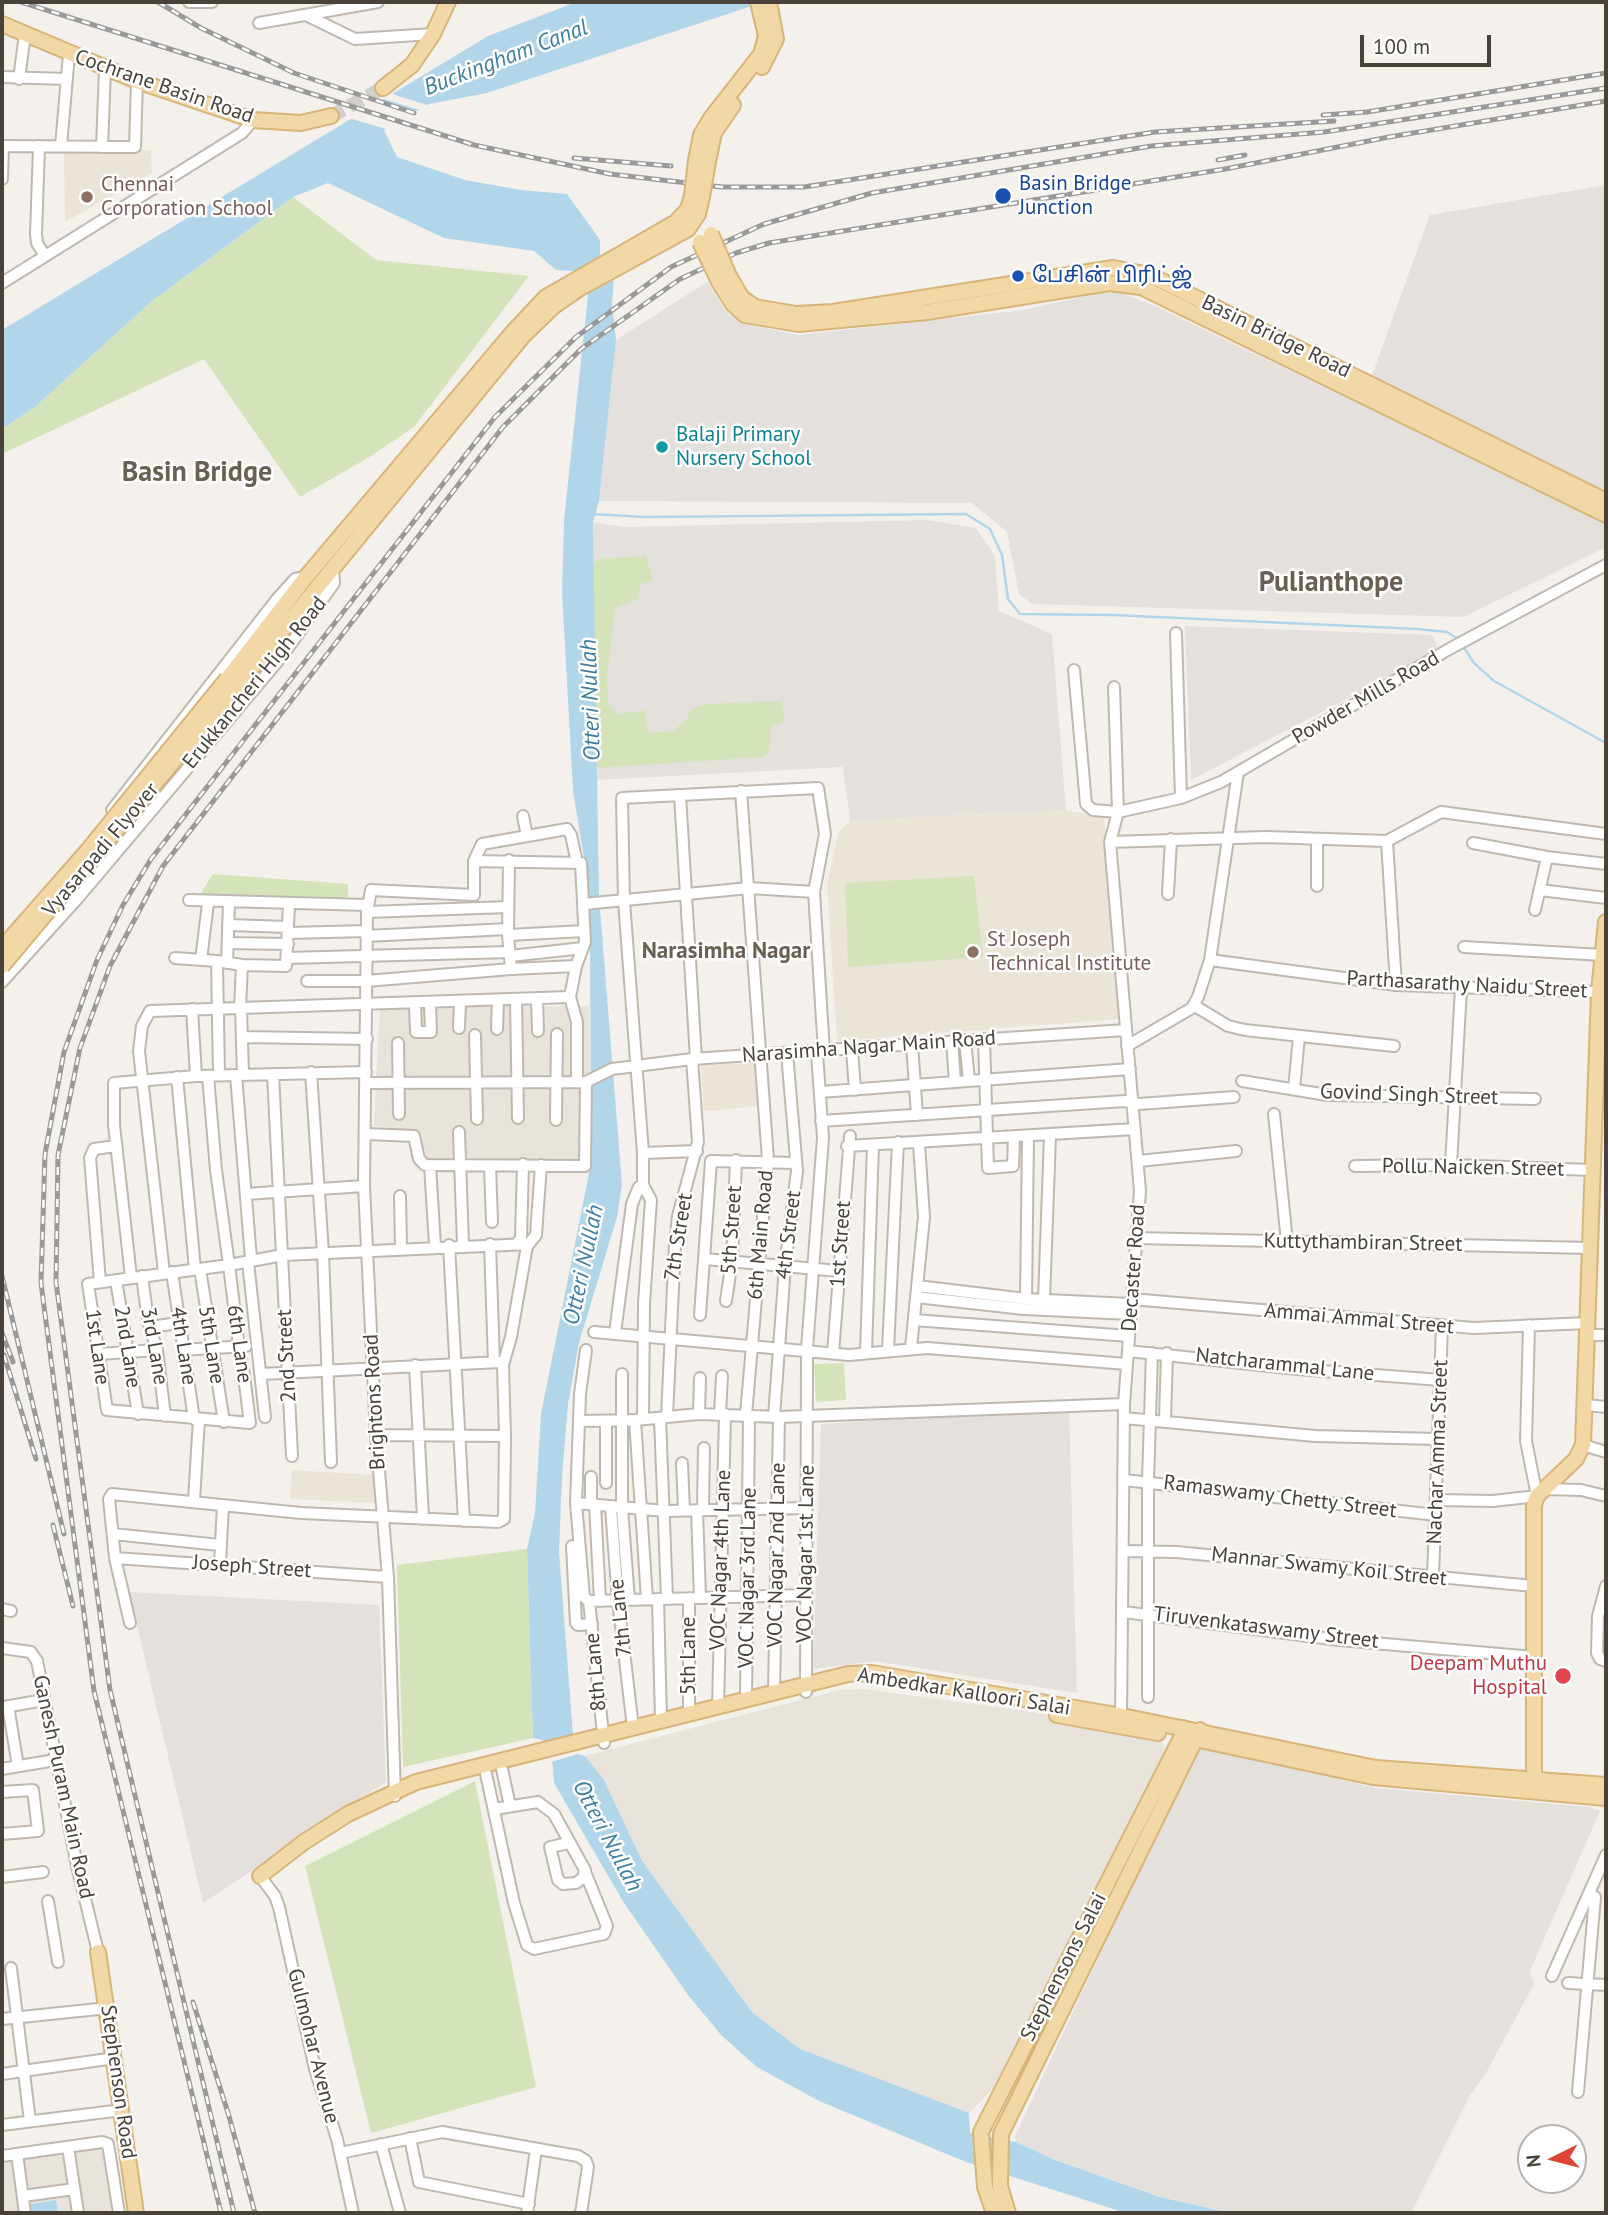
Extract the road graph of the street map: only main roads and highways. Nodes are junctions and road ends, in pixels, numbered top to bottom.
1 (448, 2) edge
2 (758, 2) edge
3 (769, 2) edge
4 (769, 22) junction
5 (2, 24) edge
6 (383, 88) tunnel mouth
7 (331, 116) tunnel mouth
8 (698, 199) junction
9 (688, 229) junction
10 (706, 238) junction
11 (612, 264) junction
12 (724, 279) junction
13 (577, 284) junction
14 (1606, 501) edge
15 (1606, 515) edge
16 (332, 570) joint
17 (306, 577) joint
18 (231, 683) junction
19 (1606, 922) edge
20 (1606, 938) edge
21 (2, 948) edge
22 (2, 966) edge
23 (1604, 974) edge
24 (1603, 1014) edge
25 (1602, 1054) edge
26 (805, 1688) junction
27 (1190, 1733) junction
28 (603, 1740) junction
29 (538, 1756) junction
30 (1606, 1785) edge
31 (1534, 1786) junction
32 (395, 1794) junction
33 (1606, 1798) edge
34 (263, 1879) road end
35 (99, 1952) road end
36 (992, 2187) junction
37 (136, 2212) edge
38 (994, 2213) edge
39 (1008, 2213) edge

1 - 6 main road
2 - 4 main road
3 - 4 main road
4 - 8 main road, bridge
5 - 7 main road, Cochrane Basin Road
8 - 9 main road
8 - 10 main road
8 - 11 main road
9 - 10 main road
9 - 11 main road
10 - 12 main road, bridge
11 - 13 main road
12 - 14 main road, Basin Bridge Road
12 - 15 main road, Basin Bridge Road
13 - 16 main road, Erukkancheri High Road
13 - 17 main road, Erukkancheri High Road
16 - 18 main road, Vyasarpadi Flyover
17 - 18 main road, Vyasarpadi Flyover
18 - 21 main road, Vyasarpadi Flyover, bridge
18 - 22 main road, Vyasarpadi Flyover, bridge
19 - 20 main road
20 - 23 main road
23 - 24 main road
24 - 25 main road
25 - 31 main road
26 - 27 main road, Ambedkar Kalloori Salai
26 - 28 main road, Ambedkar Kalloori Salai
26 - 28 main road, Ambedkar Kalloori Salai
27 - 31 main road, Ambedkar Kalloori Salai
27 - 36 main road, Stephensons Salai
27 - 36 main road, Stephensons Salai
28 - 29 main road, Ambedkar Kalloori Salai
29 - 32 main road, Ambedkar Kalloori Salai
29 - 32 main road, Ambedkar Kalloori Salai
30 - 31 main road
31 - 33 main road
32 - 34 main road, Ambedkar Kalloori Salai
35 - 37 main road, Stephenson Road
36 - 38 main road, Stephensons Salai
36 - 39 main road, Stephensons Salai

